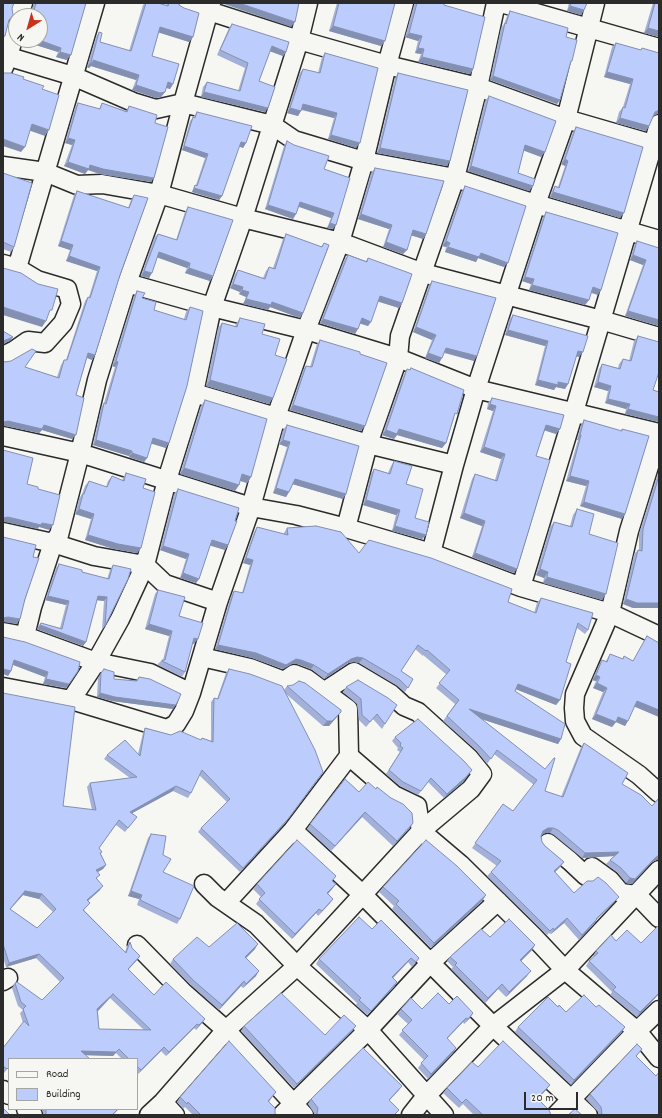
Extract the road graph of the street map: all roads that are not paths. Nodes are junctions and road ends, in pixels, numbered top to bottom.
1 (95, 3) edge
2 (184, 3) edge
3 (308, 3) edge
4 (404, 3) edge
5 (496, 3) edge
6 (501, 3) edge
7 (595, 3) edge
8 (210, 7) edge
9 (588, 28) junction
10 (299, 40) junction
11 (9, 48) edge
12 (659, 48) edge
13 (5, 60) edge
14 (387, 65) junction
15 (73, 76) junction
16 (478, 87) junction
17 (183, 103) junction
18 (566, 119) junction
19 (659, 124) edge
20 (272, 125) junction
21 (656, 145) edge
22 (364, 161) junction
23 (3, 166) edge
24 (45, 172) junction
25 (455, 178) junction
26 (159, 194) junction
27 (536, 204) junction
28 (243, 218) junction
29 (628, 231) junction
30 (659, 240) edge
31 (340, 242) junction
32 (10, 266) edge
33 (423, 273) junction
34 (127, 283) junction
35 (506, 295) junction
36 (212, 307) junction
37 (601, 320) junction
38 (306, 330) junction
39 (659, 337) edge
40 (3, 356) edge
41 (398, 358) junction
42 (476, 389) junction
43 (194, 393) junction
44 (574, 412) junction
45 (276, 417) junction
46 (659, 433) edge
47 (3, 436) edge
48 (368, 444) junction
49 (80, 453) junction
50 (454, 465) junction
51 (167, 480) junction
52 (251, 507) junction
53 (346, 528) junction
54 (3, 532) edge
55 (53, 543) junction
56 (431, 553) junction
57 (145, 565) junction
58 (521, 587) junction
59 (218, 602) junction
60 (610, 613) junction
61 (3, 632) edge
62 (25, 636) junction
63 (659, 636) edge
64 (202, 657) junction
65 (96, 662) junction
66 (3, 687) edge
67 (325, 691) junction
68 (191, 693) junction
69 (71, 700) junction
70 (349, 756) junction
71 (659, 793) edge
72 (292, 830) junction
73 (421, 831) junction
74 (548, 844) dead end
75 (659, 870) edge
76 (204, 884) dead end
77 (362, 894) junction
78 (637, 895) junction
79 (498, 901) junction
80 (226, 903) junction
81 (659, 918) edge
82 (137, 945) dead end
83 (431, 962) junction
84 (297, 966) junction
85 (565, 970) junction
86 (659, 1010) edge
87 (493, 1026) junction
88 (226, 1030) junction
89 (368, 1030) junction
90 (637, 1031) junction
91 (659, 1058) edge
92 (426, 1096) junction
93 (572, 1099) junction
94 (162, 1102) junction
95 (293, 1112) edge
96 (149, 1115) edge
97 (175, 1115) edge
98 (410, 1115) edge
99 (444, 1115) edge
100 (556, 1115) edge
101 (588, 1115) edge

1 - 15 street
2 - 8 street
3 - 10 street
4 - 14 street
5 - 16 street
6 - 9 street
7 - 9 street
8 - 10 street
8 - 17 street
9 - 12 street
9 - 18 street
10 - 14 street
10 - 20 street
11 - 13 street
13 - 15 street
14 - 16 street
14 - 22 street
15 - 17 street
15 - 24 street
16 - 18 street
16 - 25 street
17 - 20 street
17 - 26 street
18 - 21 street
18 - 27 street
19 - 21 street
20 - 22 street
20 - 28 street
21 - 29 street
22 - 25 street
22 - 31 street
23 - 24 street
24 - 26 street
24 - 32 street
25 - 27 street
25 - 33 street
26 - 28 street
26 - 34 street
27 - 29 street
27 - 35 street
28 - 31 street
28 - 36 street
29 - 30 street
29 - 37 street
31 - 33 street
31 - 38 street
32 - 40 street
33 - 35 street
33 - 41 street
34 - 36 street
34 - 49 street
35 - 37 street
35 - 42 street
36 - 38 street
36 - 43 street
37 - 39 street
37 - 44 street
38 - 41 street
38 - 45 street
41 - 42 street
41 - 48 street
42 - 44 street
42 - 50 street
43 - 45 street
43 - 51 street
44 - 46 street
44 - 58 street
45 - 48 street
45 - 52 street
46 - 60 street
47 - 49 street
48 - 50 street
48 - 53 street
49 - 51 street
49 - 55 street
50 - 56 street
51 - 52 street
51 - 57 street
52 - 53 street
52 - 59 street
53 - 56 street
54 - 55 street
55 - 57 street
55 - 62 street
56 - 58 street
57 - 59 street
57 - 65 street
58 - 60 street
59 - 64 street
60 - 63 street
60 - 71 street
61 - 62 street
62 - 65 street
64 - 67 street
64 - 68 street
65 - 68 street
65 - 69 street
66 - 69 street
67 - 70 street
67 - 73 street
68 - 69 street
70 - 72 street
70 - 73 street
72 - 77 street
72 - 80 street
73 - 77 street
73 - 79 street
74 - 78 street
75 - 78 street
76 - 80 street
77 - 83 street
77 - 84 street
78 - 81 street
78 - 85 street
79 - 83 street
79 - 85 street
80 - 84 street
82 - 88 street
83 - 87 street
83 - 89 street
84 - 88 street
84 - 89 street
85 - 87 street
85 - 90 street
86 - 90 street
87 - 92 street
87 - 93 street
88 - 94 street
88 - 95 street
89 - 92 street
89 - 95 street
90 - 91 street
90 - 93 street
92 - 98 street
92 - 99 street
93 - 100 street
93 - 101 street
94 - 96 street
94 - 97 street

